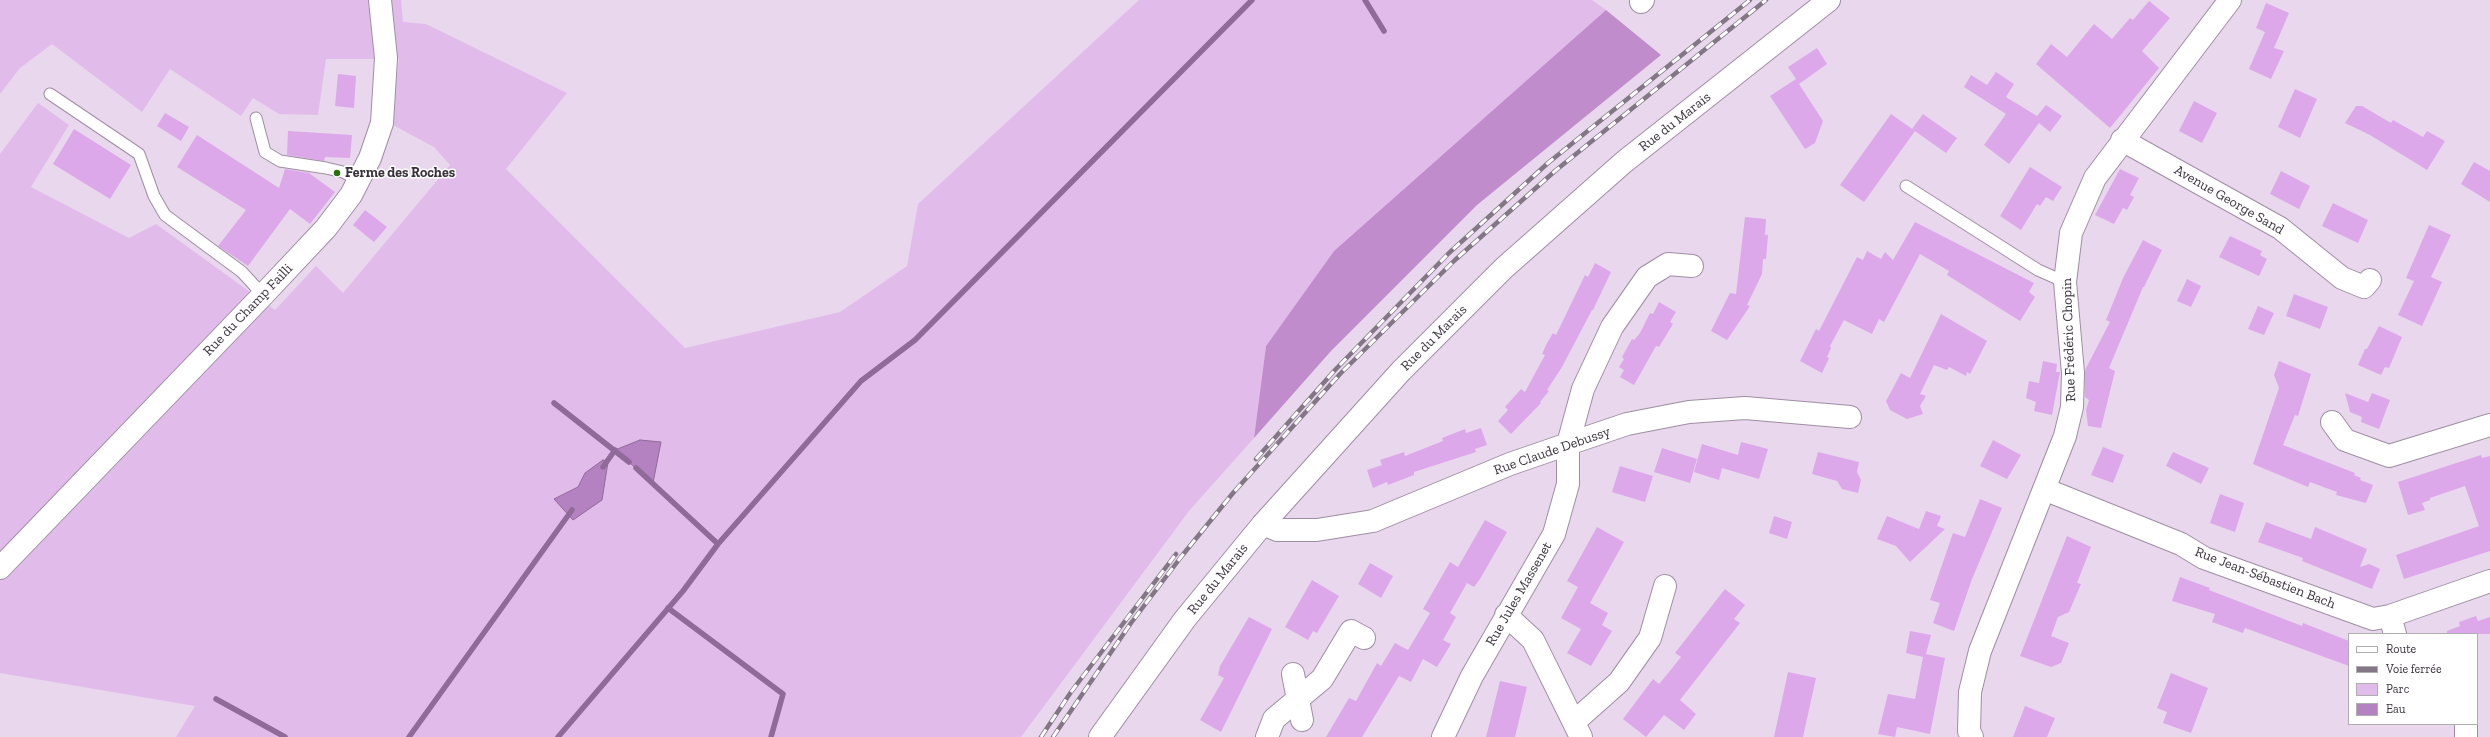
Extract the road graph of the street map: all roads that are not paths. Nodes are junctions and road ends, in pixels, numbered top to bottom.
1 (380, 0) edge
2 (1829, 0) edge
3 (2230, 0) edge
4 (50, 94) dead end
5 (256, 118) dead end
6 (2122, 140) junction
7 (358, 180) junction
8 (1906, 186) dead end
9 (1692, 266) dead end
10 (2370, 280) dead end
11 (2065, 282) junction
12 (263, 295) junction
13 (1850, 417) dead end
14 (2332, 422) dead end
15 (2490, 425) edge
16 (1568, 444) junction
17 (2044, 489) junction
18 (1263, 524) junction
19 (0, 568) edge
20 (2490, 581) edge
21 (1665, 586) dead end
22 (1506, 615) junction
23 (2393, 625) edge
24 (1364, 638) dead end
25 (1293, 674) dead end
26 (1298, 699) junction
27 (1302, 720) dead end
28 (2466, 725) edge
29 (1578, 729) edge
30 (1100, 737) edge
31 (1267, 737) edge
32 (1443, 737) edge
33 (1972, 737) edge
34 (2466, 737) edge

1 - 7 street, Rue du Champ Failli
2 - 18 street, Rue du Marais
3 - 6 street, Rue Frédéric Chopin
4 - 12 lane
5 - 7 lane
6 - 10 street, Avenue George Sand
6 - 11 street, Rue Frédéric Chopin
7 - 12 street, Rue du Champ Failli
8 - 11 lane
9 - 16 street, Rue Jules Massenet
11 - 17 street, Rue Frédéric Chopin
12 - 19 street, Rue du Champ Failli
13 - 16 street, Rue Claude Debussy
14 - 15 street
16 - 18 street, Rue Claude Debussy
16 - 22 street, Rue Jules Massenet
17 - 23 street, Rue Jean-Sébastien Bach
17 - 33 street, Rue Frédéric Chopin
18 - 30 street, Rue du Marais
20 - 23 street, Rue Jean-Sébastien Bach
21 - 29 street
22 - 29 street
22 - 32 street, Rue Jules Massenet
24 - 26 street
25 - 26 street
26 - 27 street
26 - 31 street
28 - 34 street

